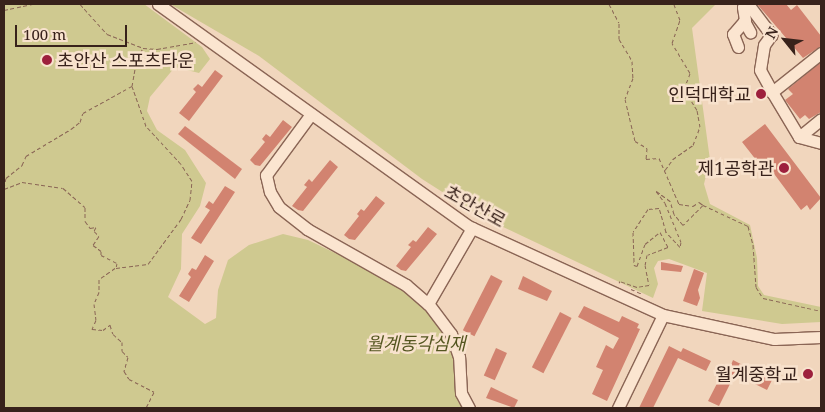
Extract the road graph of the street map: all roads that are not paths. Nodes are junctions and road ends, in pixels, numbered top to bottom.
1 (158, 4) edge
2 (744, 21) junction
3 (750, 32) dead end
4 (738, 47) dead end
5 (821, 53) edge
6 (772, 92) junction
7 (311, 114) junction
8 (821, 118) edge
9 (799, 137) junction
10 (820, 141) edge
11 (472, 228) junction
12 (428, 304) junction
13 (663, 315) junction
14 (821, 336) edge
15 (469, 408) edge
16 (618, 408) edge

1 - 7 street, 초안산로
2 - 3 street
2 - 4 street
2 - 6 street
5 - 6 street
6 - 9 street
7 - 11 street, 초안산로
7 - 12 street
8 - 9 street
9 - 10 street
11 - 12 street
11 - 13 street, 초안산로
12 - 15 street
13 - 14 street, 초안산로
13 - 16 street

